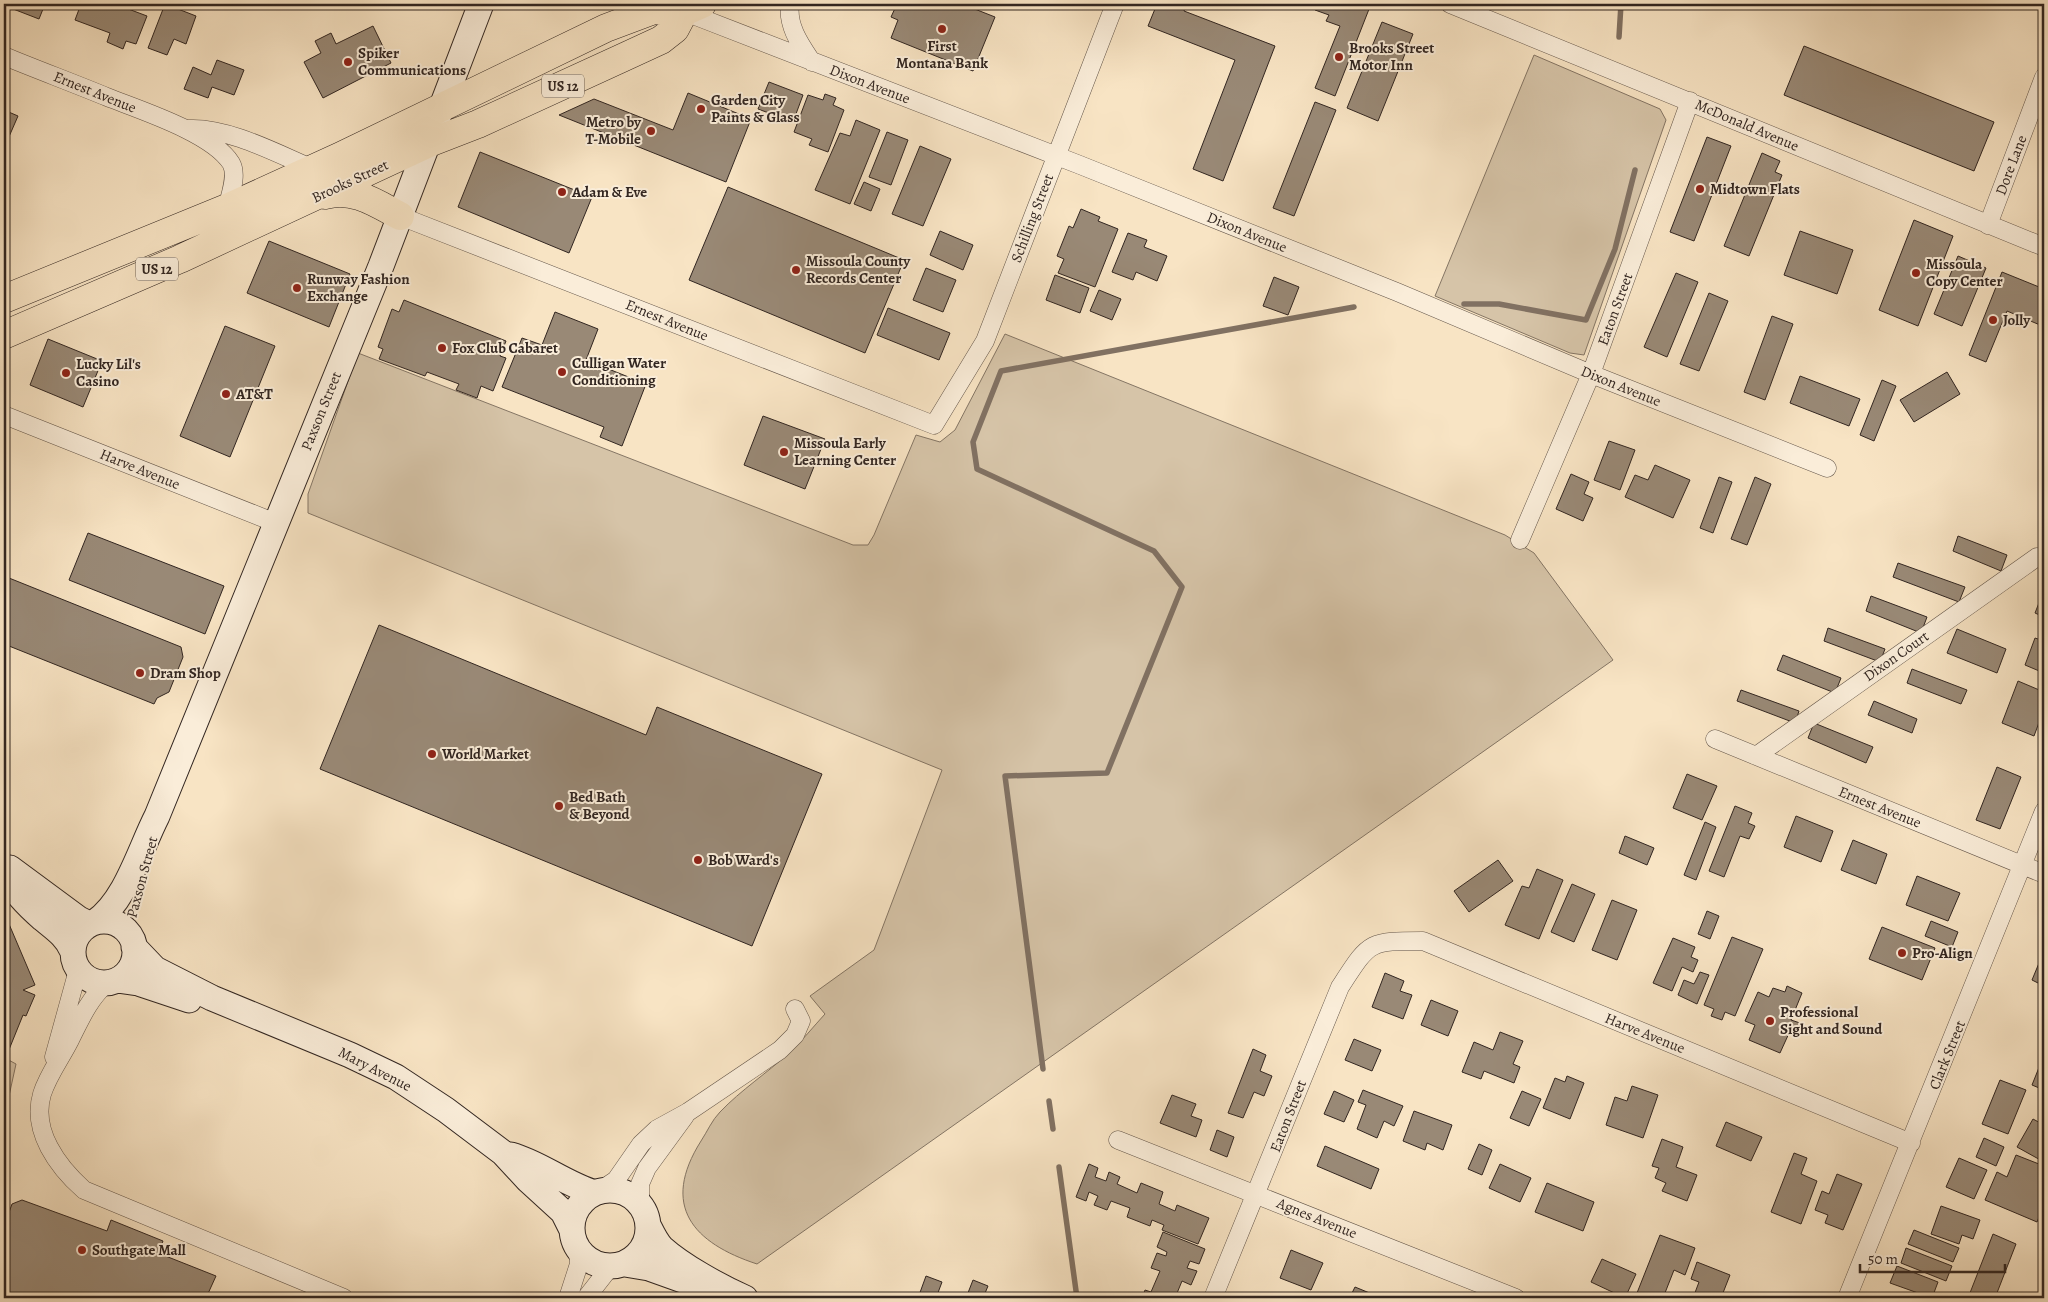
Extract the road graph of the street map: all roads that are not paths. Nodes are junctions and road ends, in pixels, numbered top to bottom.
1 (481, 4) edge
2 (790, 4) edge
3 (1115, 4) edge
4 (1450, 4) edge
5 (683, 6) edge
6 (4, 56) edge
7 (812, 62) junction
8 (2044, 77) edge
9 (1690, 101) junction
10 (440, 108) junction
11 (186, 129) junction
12 (429, 142) junction
13 (1055, 156) junction
14 (311, 168) junction
15 (309, 200) junction
16 (226, 208) junction
17 (400, 216) junction
18 (1988, 225) junction
19 (2044, 247) edge
20 (4, 300) edge
21 (4, 334) edge
22 (1591, 374) junction
23 (5, 414) edge
24 (934, 425) joint
25 (1827, 468) dead end
26 (276, 523) junction
27 (1520, 540) dead end
28 (2041, 558) edge
29 (1715, 739) dead end
30 (1756, 756) junction
31 (2044, 811) edge
32 (157, 816) junction
33 (4, 863) edge
34 (2023, 866) junction
35 (4, 871) edge
36 (2044, 874) edge
37 (92, 923) junction
38 (133, 943) junction
39 (1376, 943) joint
40 (76, 960) junction
41 (112, 981) junction
42 (795, 1009) dead end
43 (245, 1013) junction
44 (51, 1072) junction
45 (688, 1112) junction
46 (1118, 1140) dead end
47 (1912, 1143) junction
48 (497, 1148) junction
49 (598, 1192) junction
50 (1256, 1193) junction
51 (644, 1215) junction
52 (575, 1239) junction
53 (618, 1265) junction
54 (740, 1296) edge
55 (344, 1298) edge
56 (568, 1298) edge
57 (586, 1298) edge
58 (1213, 1298) edge
59 (1516, 1298) edge
60 (1847, 1298) edge

1 - 10 street, Paxson Street
2 - 7 street
3 - 13 street, Schilling Street
4 - 9 street, McDonald Avenue
5 - 7 street, Dixon Avenue
5 - 10 highway, Brooks Street / US 12
5 - 12 highway, Brooks Street / US 12
6 - 11 street, Ernest Avenue
7 - 13 street, Dixon Avenue
8 - 18 street, Dore Lane
9 - 18 street, McDonald Avenue
9 - 22 street, Eaton Street
10 - 12 street, Paxson Street
10 - 14 highway, Brooks Street / US 12
11 - 14 street, Ernest Avenue
11 - 16 street, Ernest Avenue
12 - 15 highway, Brooks Street / US 12
12 - 17 street, Paxson Street
13 - 22 street, Dixon Avenue
13 - 24 street, Schilling Street
14 - 16 highway, Brooks Street / US 12
15 - 17 highway
15 - 21 highway, Brooks Street / US 12
16 - 20 highway, Brooks Street / US 12
17 - 24 street, Ernest Avenue
17 - 26 street, Paxson Street
18 - 19 street, McDonald Avenue
22 - 25 street, Dixon Avenue
22 - 27 street, Eaton Street
23 - 26 street, Harve Avenue
26 - 32 street, Paxson Street
28 - 30 street, Dixon Court
29 - 30 street, Ernest Avenue
30 - 34 street, Ernest Avenue
31 - 34 street, Clark Street
32 - 37 street, Paxson Street
32 - 38 street, Paxson Street
33 - 37 street
34 - 36 street, Ernest Avenue
34 - 47 street, Clark Street
35 - 40 street
37 - 38 street
37 - 40 street
38 - 41 street
38 - 43 street, Mary Avenue
39 - 47 street, Harve Avenue
39 - 50 street, Eaton Street
40 - 41 street
40 - 44 street
41 - 43 street, Mary Avenue
41 - 44 street
42 - 45 street
43 - 48 street, Mary Avenue
44 - 55 street
45 - 49 street
45 - 51 street
46 - 50 street, Agnes Avenue
47 - 60 street, Clark Street
48 - 49 street, Mary Avenue
48 - 52 street, Mary Avenue
49 - 51 street
49 - 52 street
50 - 58 street, Eaton Street
50 - 59 street, Agnes Avenue
51 - 53 street
51 - 54 street
52 - 53 street
52 - 56 street
53 - 54 street
53 - 57 street

